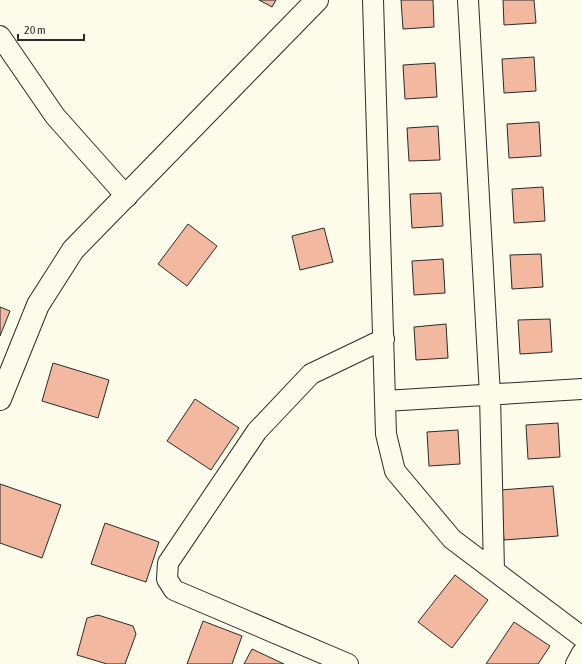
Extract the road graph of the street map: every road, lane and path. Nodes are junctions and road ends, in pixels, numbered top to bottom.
1 (317, 0) edge
2 (373, 0) edge
3 (468, 0) edge
4 (0, 36) edge
5 (127, 197) junction
6 (384, 340) junction
7 (582, 389) edge
8 (490, 395) junction
9 (0, 399) edge
10 (385, 401) junction
11 (494, 570) junction
12 (582, 636) edge
13 (582, 653) edge
14 (348, 664) edge
15 (576, 664) edge

1 - 5 street
2 - 6 street
3 - 8 street
4 - 5 street
5 - 9 street
6 - 10 street
6 - 14 street
7 - 8 street
8 - 10 street
8 - 11 street
10 - 11 street
11 - 12 street
13 - 15 street

